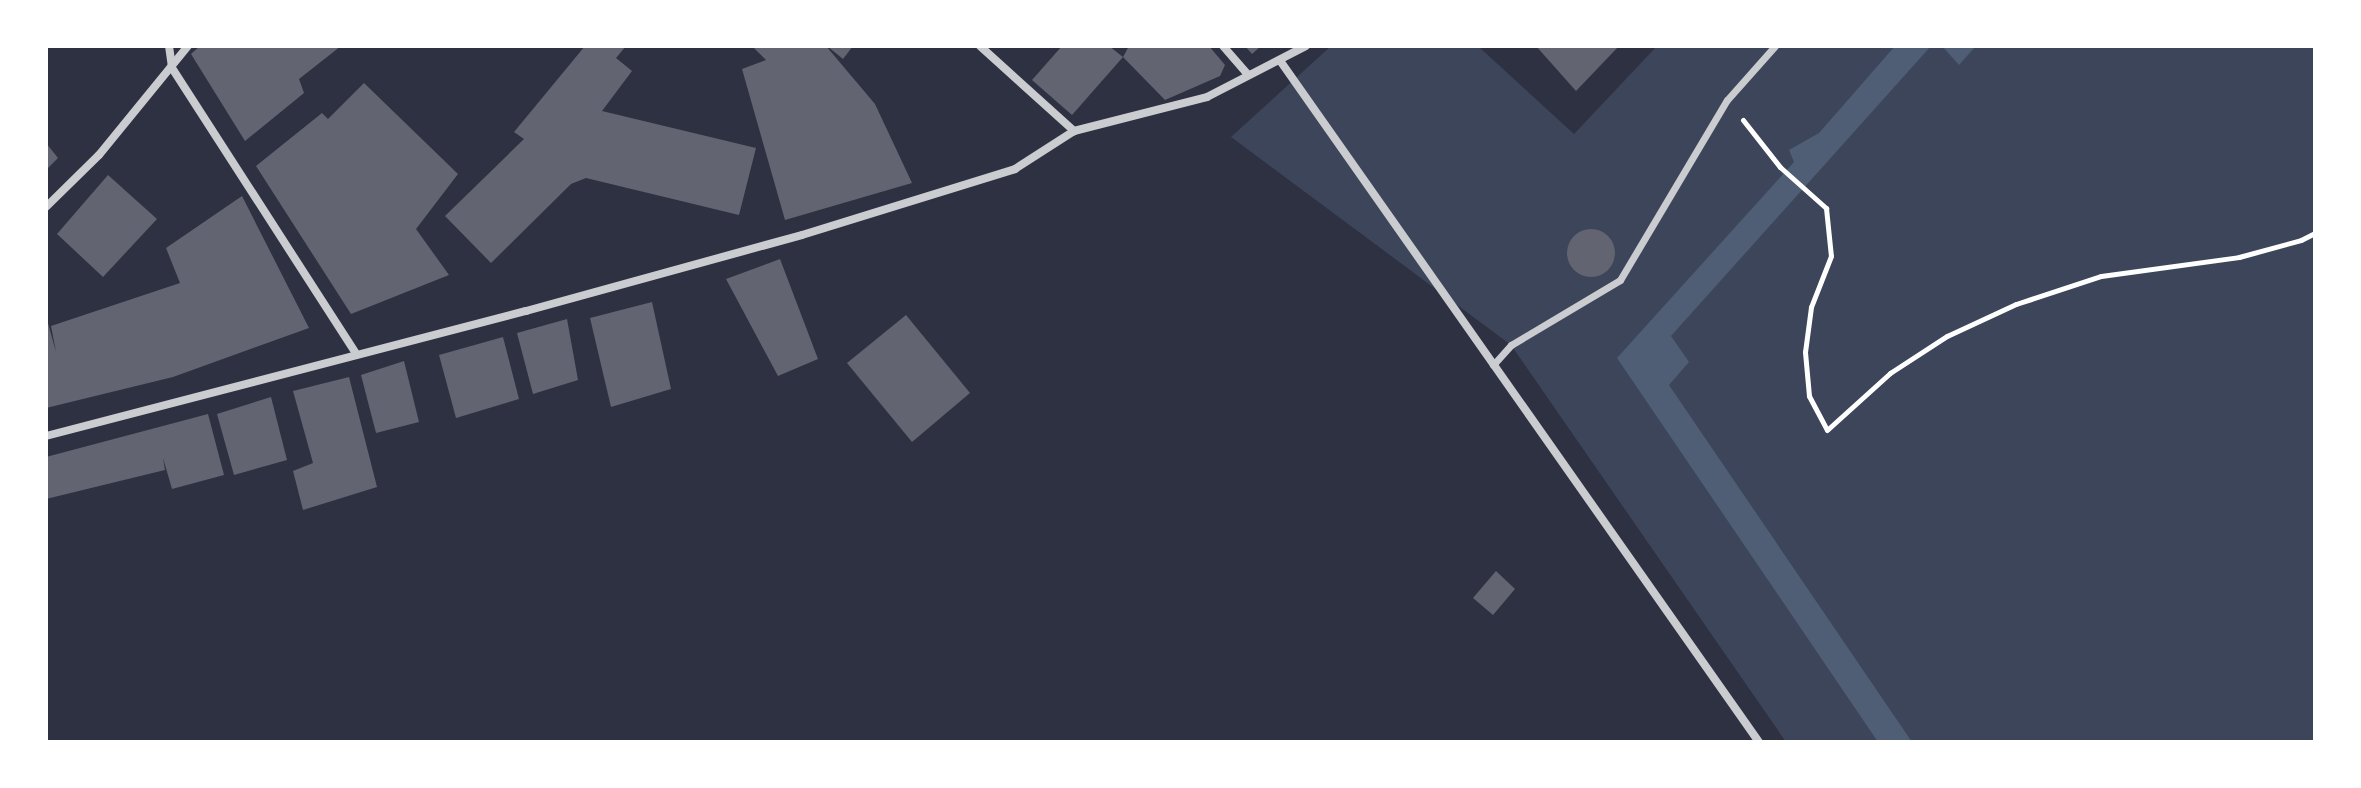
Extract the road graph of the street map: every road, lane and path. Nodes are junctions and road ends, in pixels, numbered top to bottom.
1 (169, 46) edge
2 (188, 46) edge
3 (980, 46) edge
4 (1223, 46) edge
5 (1306, 46) edge
6 (1775, 46) edge
7 (1281, 62) junction
8 (172, 68) junction
9 (1248, 75) junction
10 (1727, 100) junction
11 (1074, 131) junction
12 (46, 207) edge
13 (2315, 233) edge
14 (357, 355) junction
15 (1493, 365) junction
16 (46, 436) edge
17 (1759, 742) edge

1 - 8 street
2 - 8 street
3 - 11 street
4 - 9 street
5 - 7 street
6 - 10 street
7 - 9 street
7 - 15 street
8 - 12 street
8 - 14 street
9 - 11 street
10 - 13 path
10 - 15 street
11 - 14 street
14 - 16 street
15 - 17 street

